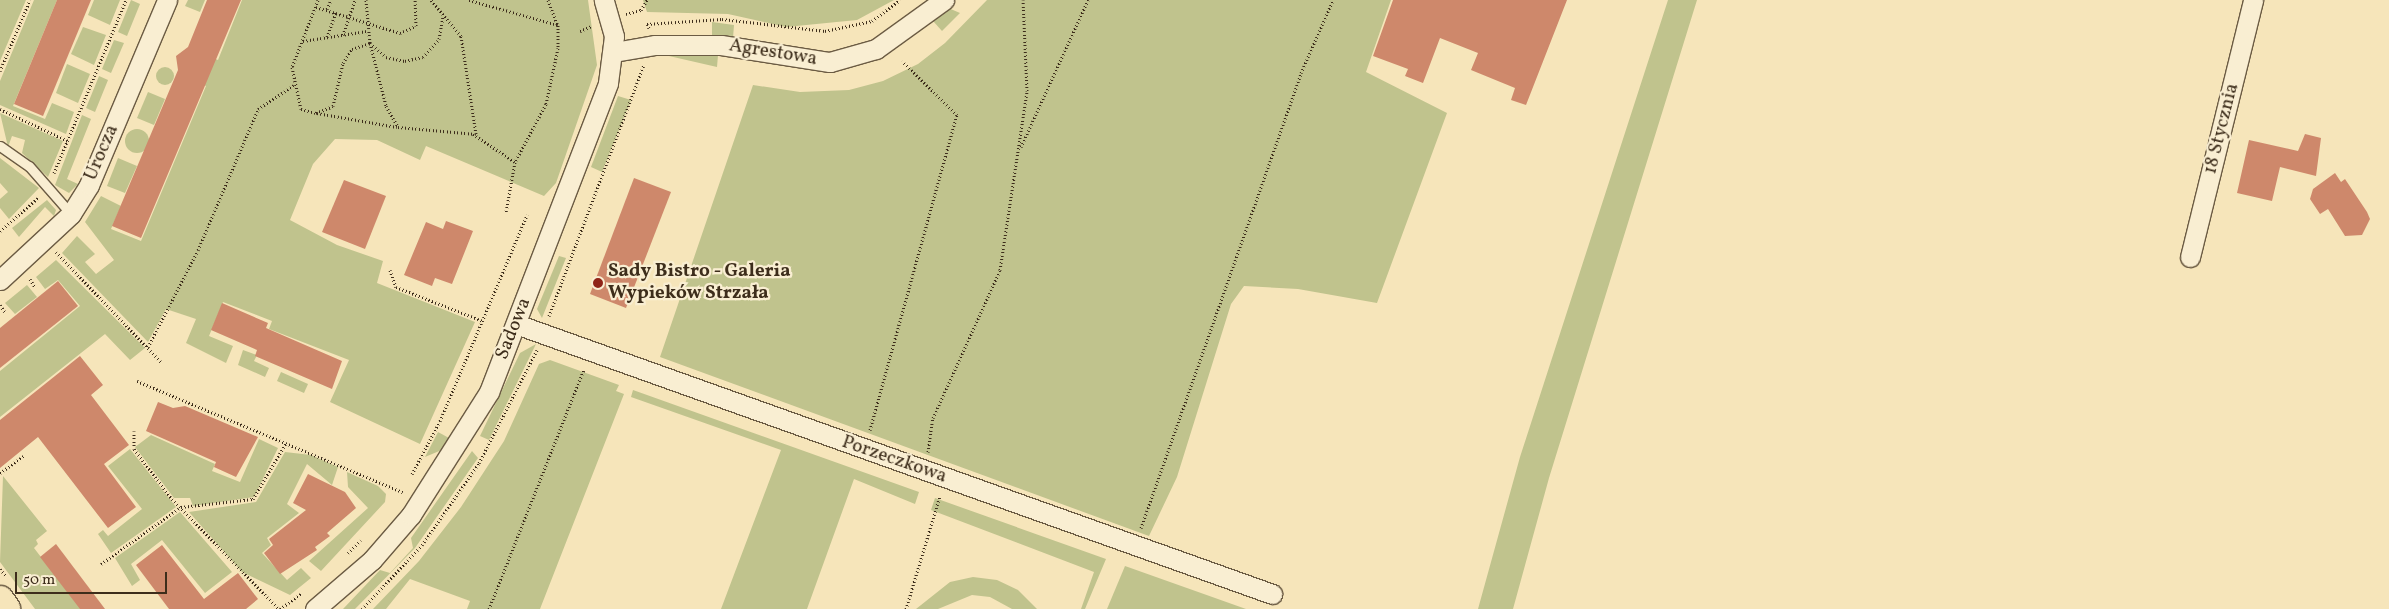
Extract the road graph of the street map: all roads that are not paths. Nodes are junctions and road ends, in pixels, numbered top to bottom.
1 (167, 0) edge
2 (604, 0) edge
3 (944, 0) edge
4 (2253, 0) edge
5 (614, 52) junction
6 (0, 146) edge
7 (71, 214) junction
8 (2190, 257) dead end
9 (0, 280) edge
10 (516, 324) junction
11 (1272, 594) dead end
12 (0, 600) edge
13 (6, 609) edge
14 (315, 609) edge

1 - 7 street, Urocza
2 - 5 street, Sadowa
3 - 5 street, Agrestowa
4 - 8 street, 18 Stycznia
5 - 10 street, Sadowa
6 - 7 lane
7 - 9 street, Urocza
10 - 11 street, Porzeczkowa
10 - 14 street, Sadowa
12 - 13 main road

